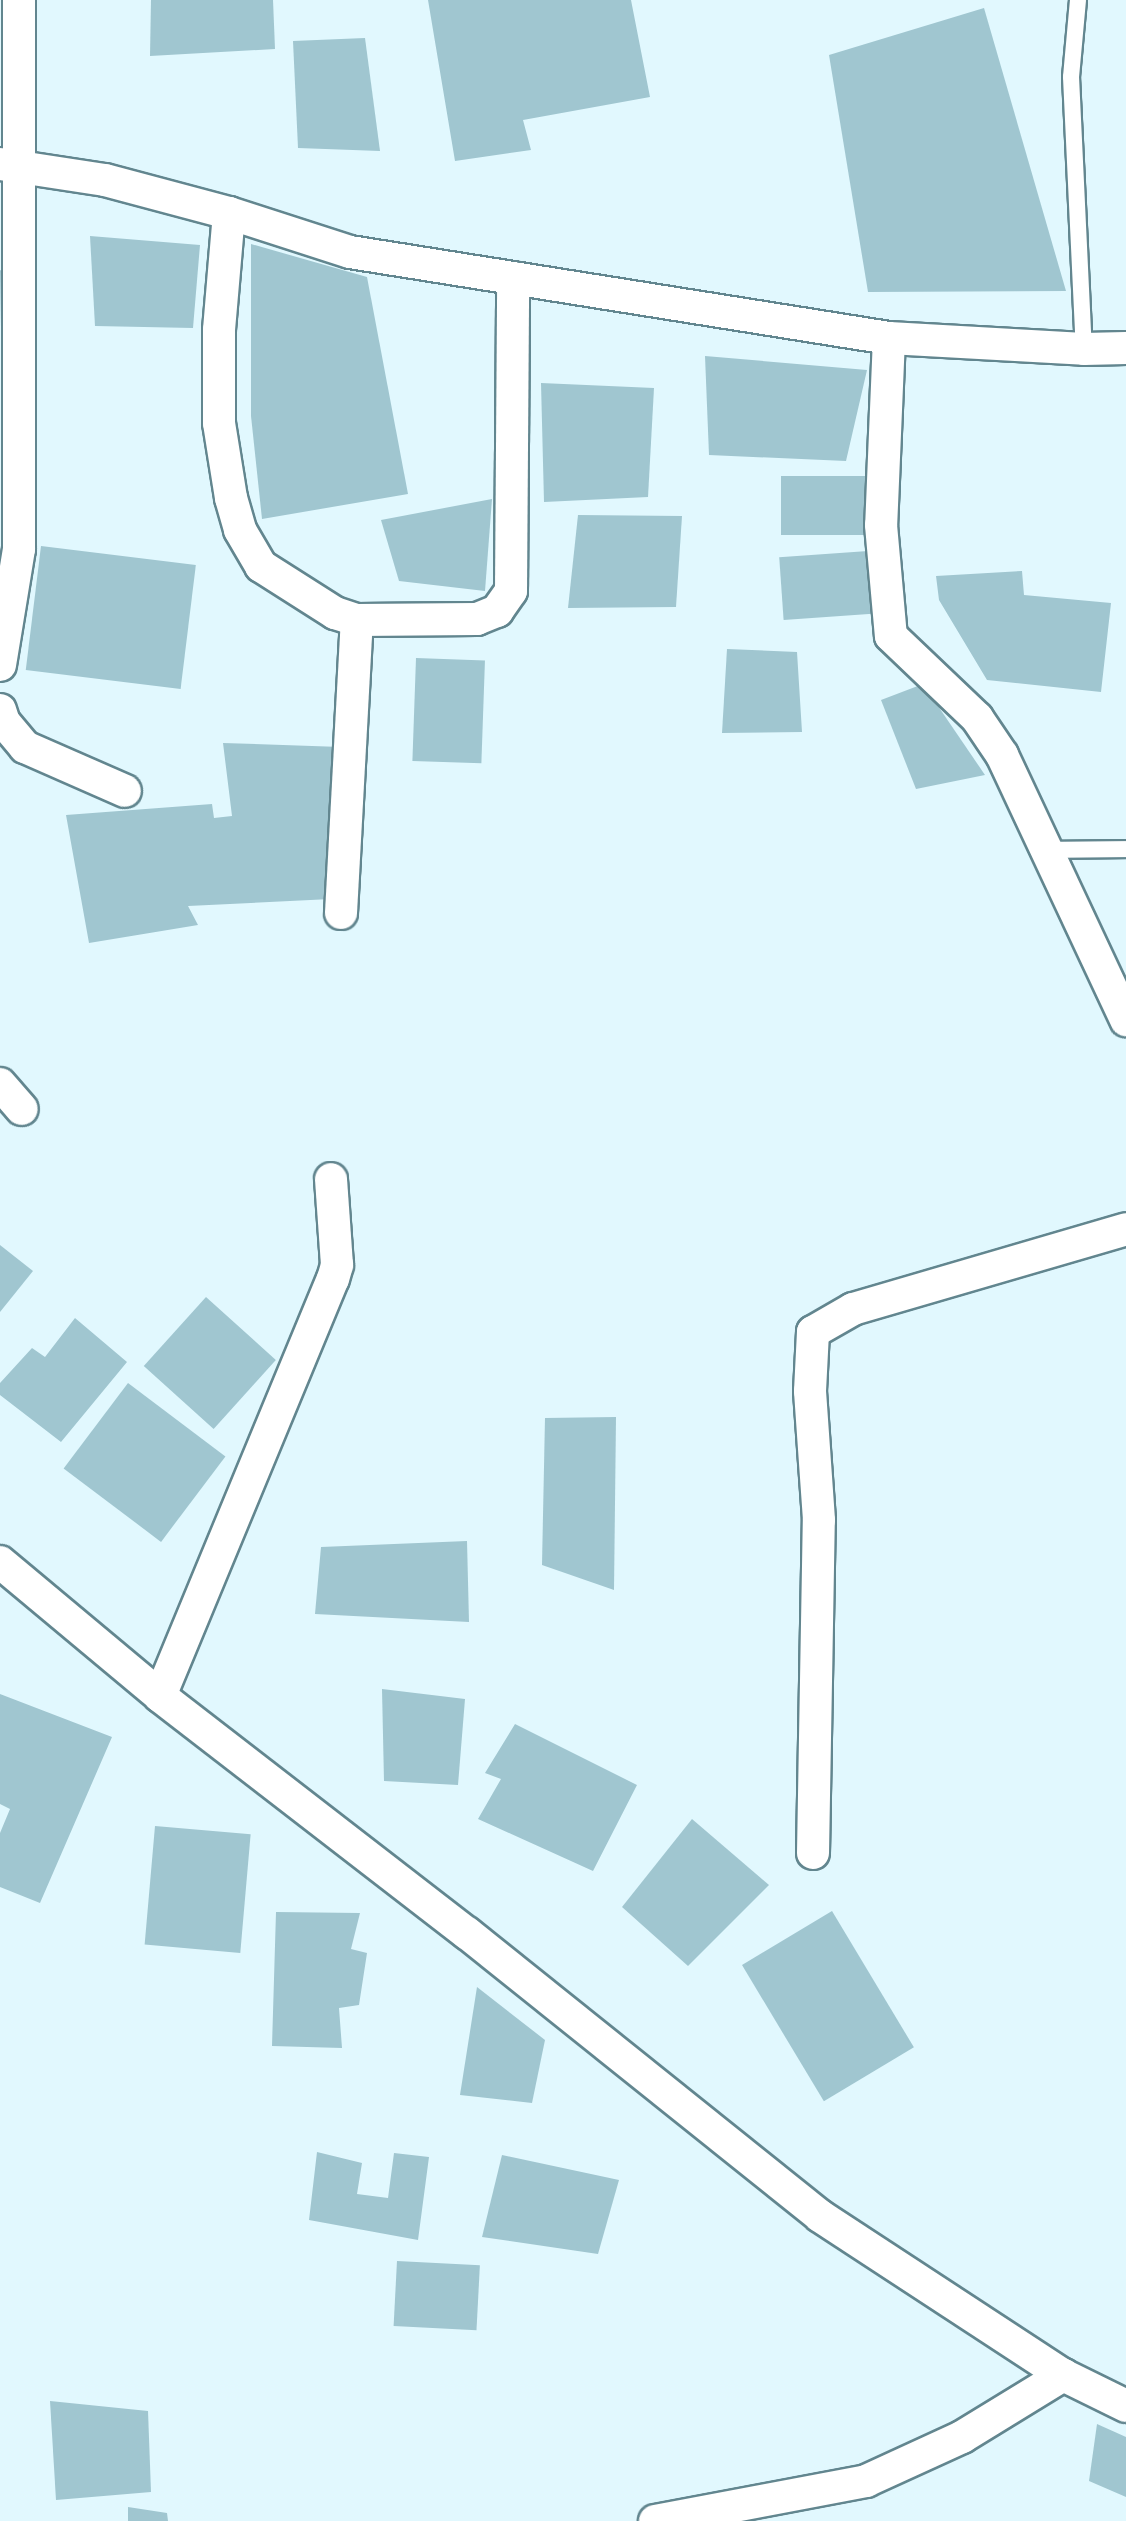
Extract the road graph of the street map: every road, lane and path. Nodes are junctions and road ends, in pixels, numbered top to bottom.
1 (19, 0) edge
2 (1078, 0) edge
3 (8, 166) edge
4 (229, 213) junction
5 (513, 278) junction
6 (889, 338) junction
7 (1126, 348) edge
8 (1084, 349) junction
9 (357, 620) junction
10 (0, 665) edge
11 (0, 710) edge
12 (125, 791) dead end
13 (1126, 849) edge
14 (1046, 850) junction
15 (341, 913) dead end
16 (1126, 1020) edge
17 (0, 1084) edge
18 (22, 1109) dead end
19 (331, 1179) dead end
20 (1126, 1229) edge
21 (0, 1562) edge
22 (160, 1696) junction
23 (813, 1853) dead end
24 (1063, 2375) junction
25 (1126, 2406) edge
26 (750, 2512) edge
27 (655, 2521) edge

1 - 3 street
2 - 8 lane
3 - 4 street
3 - 10 street
4 - 5 street
4 - 9 street
5 - 6 street
5 - 9 street
6 - 8 street
6 - 14 street
7 - 8 street
9 - 15 street
11 - 12 street
13 - 14 lane
14 - 16 street
17 - 18 street
19 - 22 street
20 - 23 street
21 - 22 street
22 - 24 street
24 - 25 street
24 - 26 street
26 - 27 street

